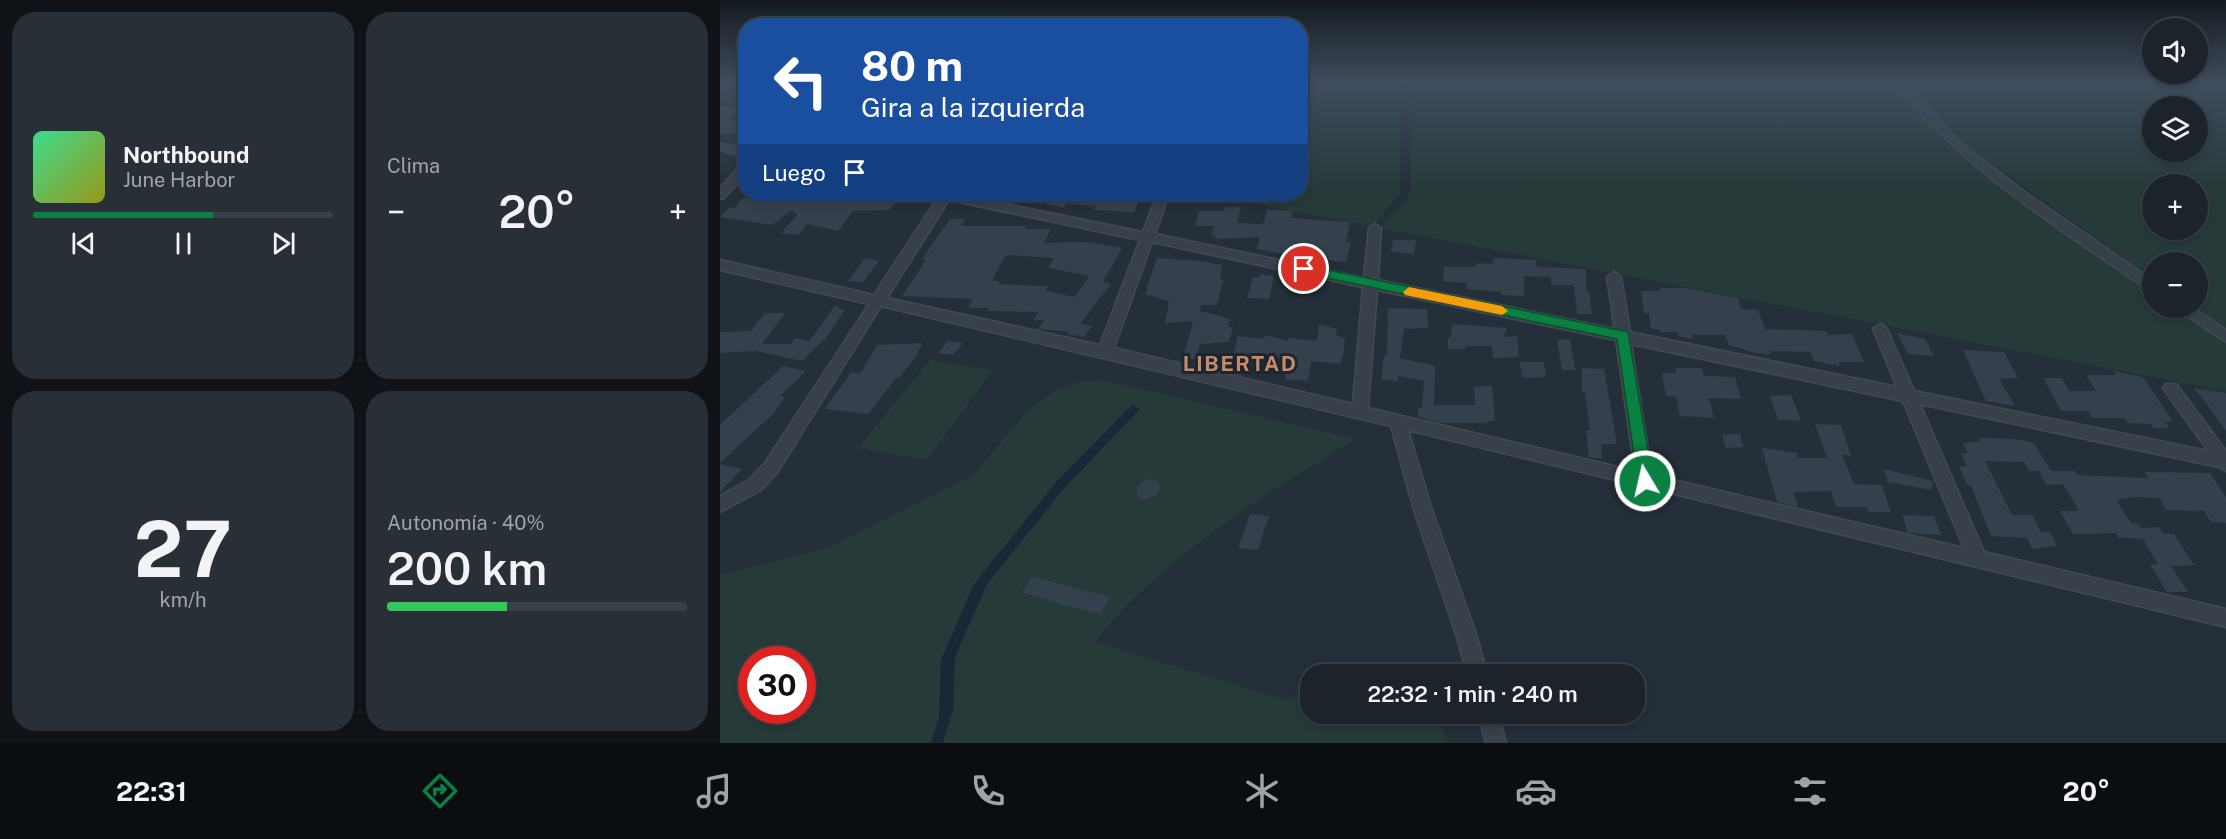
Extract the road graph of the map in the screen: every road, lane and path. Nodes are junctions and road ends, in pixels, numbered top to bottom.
1 (1931, 117) edge
2 (720, 147) edge
3 (738, 151) edge
4 (738, 176) edge
5 (720, 195) edge
6 (940, 201) edge
7 (978, 201) edge
8 (1160, 201) edge
9 (1375, 228) dead end
10 (1147, 236) junction
11 (720, 266) edge
12 (1614, 278) dead end
13 (2142, 279) edge
14 (1371, 284) junction
15 (877, 301) junction
16 (2198, 318) edge
17 (1880, 329) dead end
18 (1623, 335) junction
19 (2226, 337) edge
20 (1105, 352) junction
21 (2171, 388) dead end
22 (1908, 395) junction
23 (1360, 413) junction
24 (1398, 422) junction
25 (2225, 462) edge
26 (1645, 481) junction
27 (720, 505) edge
28 (1978, 560) junction
29 (2226, 618) edge
30 (1474, 664) edge
31 (1491, 724) edge
32 (1496, 743) edge

1 - 13 street
2 - 3 street
4 - 5 street
6 - 15 street
7 - 10 street
8 - 10 street
9 - 14 street
10 - 14 street
10 - 20 street
11 - 15 street
12 - 18 street
14 - 18 street
14 - 23 street
15 - 20 street
15 - 27 street
16 - 19 street
17 - 22 street
18 - 22 street
18 - 26 street
20 - 23 street
21 - 25 street
22 - 25 street
22 - 28 street
23 - 24 street
24 - 26 street
24 - 30 street
26 - 28 street
28 - 29 street
31 - 32 street

